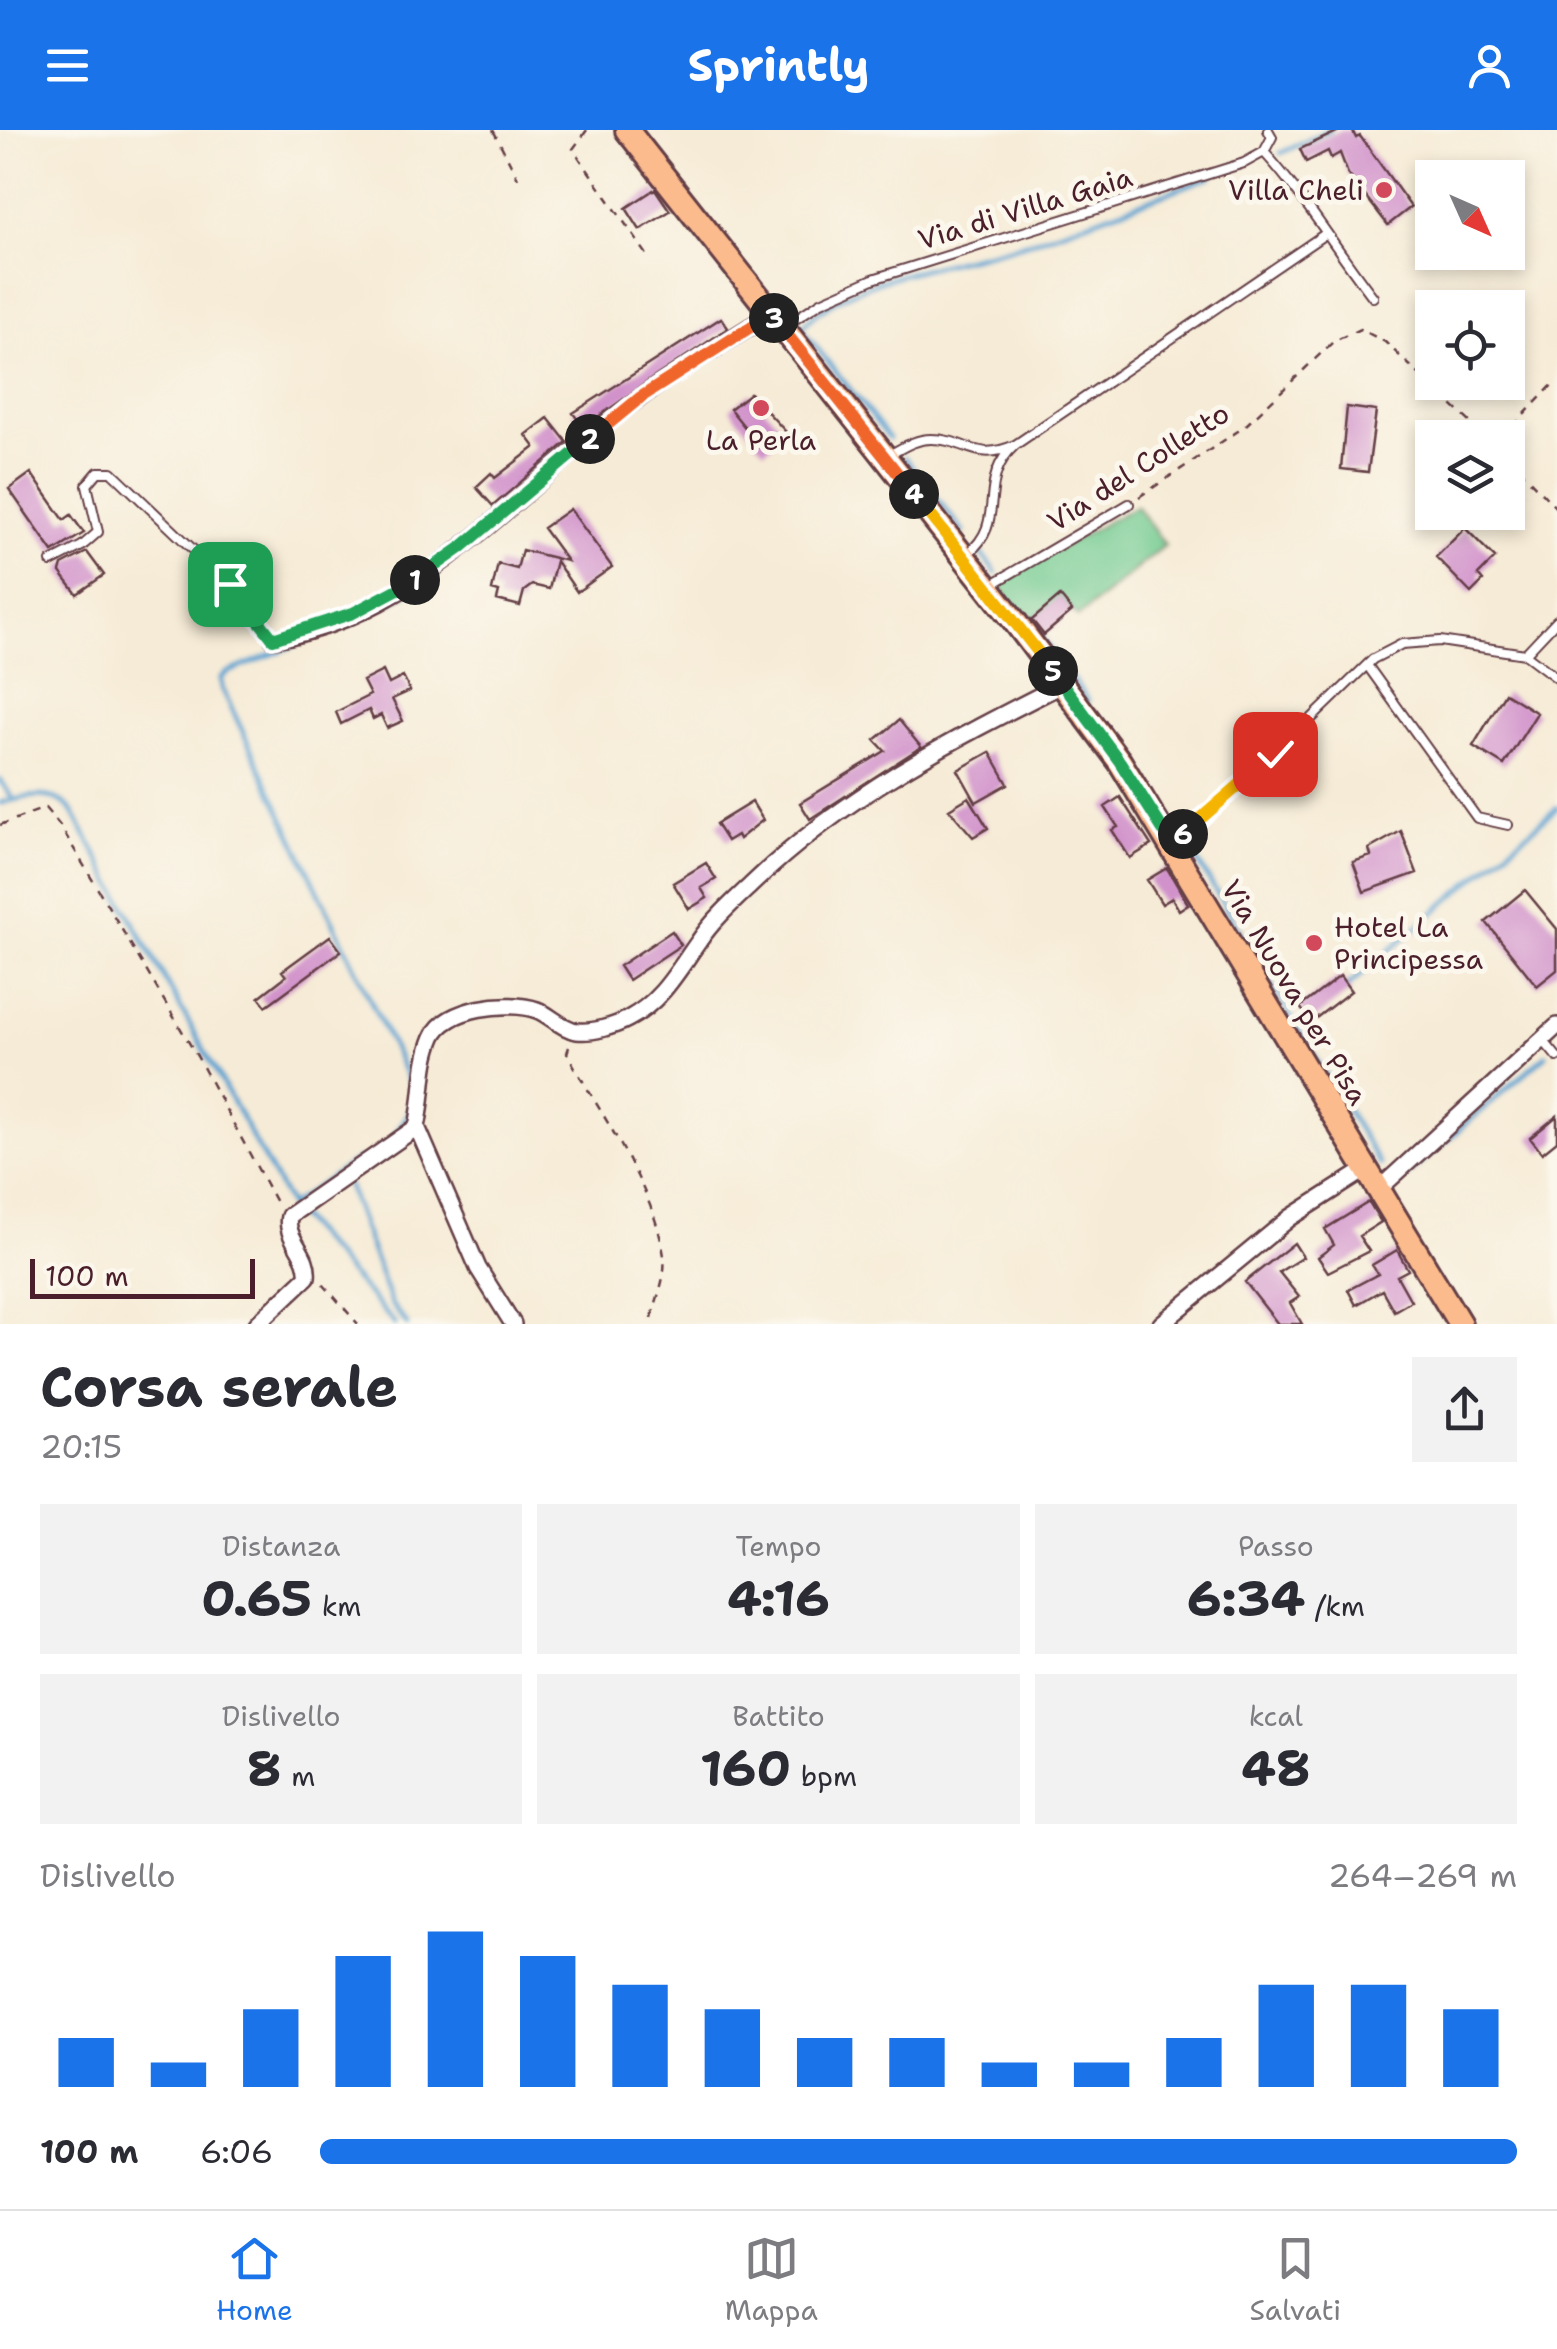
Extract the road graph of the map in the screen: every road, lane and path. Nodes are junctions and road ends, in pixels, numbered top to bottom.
1 (493, 130) edge
2 (586, 130) edge
3 (1268, 130) edge
4 (630, 132) edge
5 (1264, 152) junction
6 (518, 178) dead end
7 (1325, 234) junction
8 (650, 259) dead end
9 (1373, 296) dead end
10 (776, 321) junction
11 (1557, 380) edge
12 (1468, 420) edge
13 (1519, 420) edge
14 (1015, 446) junction
15 (885, 457) junction
16 (1525, 475) edge
17 (1129, 504) joint
18 (1557, 509) edge
19 (964, 558) junction
20 (51, 562) dead end
21 (988, 587) junction
22 (1557, 620) edge
23 (273, 639) joint
24 (1525, 654) junction
25 (1367, 664) junction
26 (1557, 678) edge
27 (1063, 684) junction
28 (0, 825) edge
29 (1508, 825) dead end
30 (1172, 844) junction
31 (1557, 1026) edge
32 (573, 1031) junction
33 (1542, 1039) junction
34 (1557, 1057) edge
35 (417, 1126) junction
36 (1372, 1180) junction
37 (291, 1215) junction
38 (308, 1268) junction
39 (258, 1324) edge
40 (358, 1324) edge
41 (513, 1324) edge
42 (651, 1324) edge
43 (1161, 1324) edge
44 (1460, 1324) edge

1 - 6 path
2 - 8 path
3 - 5 lane
4 - 10 main road, Via Nuova per Pisa
5 - 7 lane
5 - 10 lane, Via di Villa Gaia
7 - 9 lane
7 - 14 lane
10 - 15 main road, Via Nuova per Pisa
10 - 23 street
11 - 13 path
12 - 17 path, Via del Colletto
14 - 15 lane
14 - 19 lane
15 - 19 main road, Via Nuova per Pisa
16 - 18 path
17 - 21 lane, Via del Colletto
19 - 21 main road, Via Nuova per Pisa
20 - 23 lane
21 - 27 main road, Via Nuova per Pisa
22 - 24 lane
24 - 25 lane
24 - 26 lane
25 - 29 lane
25 - 30 lane
27 - 30 main road, Via Nuova per Pisa
27 - 32 street
28 - 37 path
30 - 36 main road, Via Nuova per Pisa
31 - 33 street
32 - 35 street
32 - 42 path
33 - 34 lane
33 - 36 street
35 - 37 street
35 - 41 street
36 - 43 street
36 - 44 main road, Via Nuova per Pisa
37 - 38 street
38 - 39 street
38 - 40 path

